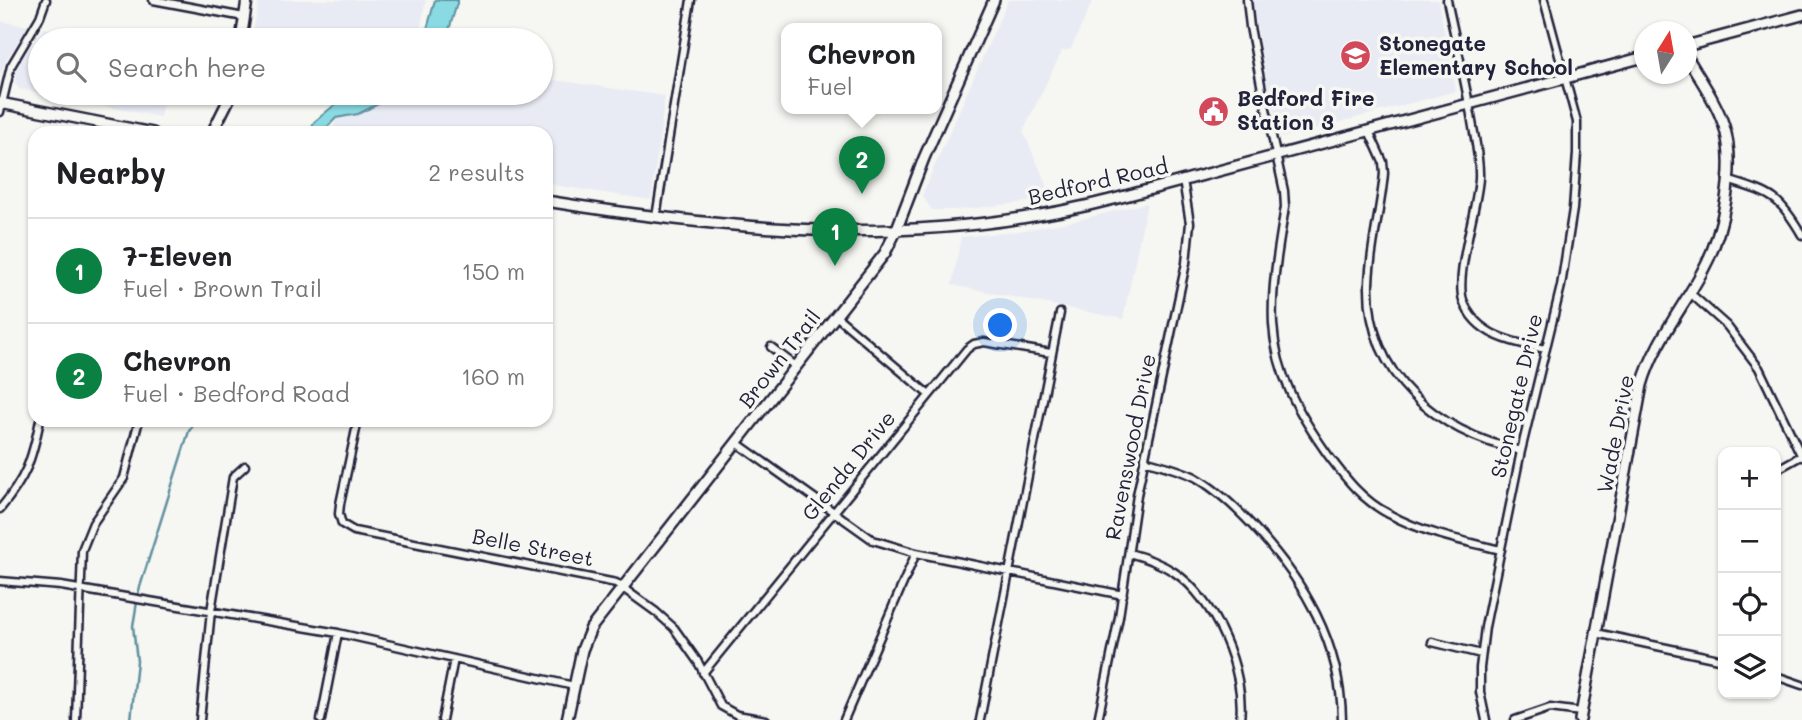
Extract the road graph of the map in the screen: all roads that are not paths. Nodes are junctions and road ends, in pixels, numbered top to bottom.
1 (47, 0) edge
2 (153, 0) edge
3 (247, 0) edge
4 (691, 0) edge
5 (994, 0) edge
6 (1247, 0) edge
7 (1447, 0) edge
8 (1544, 0) edge
9 (1802, 15) edge
10 (244, 17) junction
11 (33, 28) edge
12 (243, 28) edge
13 (28, 37) edge
14 (1697, 43) edge
15 (1634, 60) edge
16 (1697, 75) edge
17 (1566, 78) junction
18 (1469, 104) junction
19 (226, 105) edge
20 (1, 106) edge
21 (100, 122) junction
22 (99, 126) edge
23 (119, 126) edge
24 (216, 126) edge
25 (1369, 131) junction
26 (1276, 156) junction
27 (1183, 180) junction
28 (1727, 180) junction
29 (553, 202) edge
30 (656, 217) junction
31 (896, 231) junction
32 (1802, 235) edge
33 (1690, 293) junction
34 (1060, 313) dead end
35 (836, 316) junction
36 (771, 347) dead end
37 (1546, 348) junction
38 (1051, 353) junction
39 (797, 366) junction
40 (928, 394) junction
41 (38, 427) edge
42 (137, 427) edge
43 (357, 427) edge
44 (737, 443) junction
45 (1521, 451) junction
46 (1801, 456) edge
47 (1144, 460) junction
48 (245, 466) dead end
49 (1781, 467) edge
50 (0, 509) edge
51 (833, 514) junction
52 (1500, 550) junction
53 (1129, 553) junction
54 (916, 554) junction
55 (1009, 572) junction
56 (0, 581) edge
57 (622, 587) junction
58 (79, 589) junction
59 (1122, 595) junction
60 (211, 611) junction
61 (338, 633) junction
62 (1596, 633) junction
63 (1432, 642) dead end
64 (1481, 654) junction
65 (454, 659) junction
66 (1718, 659) edge
67 (703, 673) junction
68 (1781, 678) edge
69 (1802, 685) edge
70 (574, 686) junction
71 (1581, 716) edge
72 (76, 720) edge
73 (200, 720) edge
74 (321, 720) edge
75 (442, 720) edge
76 (567, 720) edge
77 (766, 720) edge
78 (844, 720) edge
79 (980, 720) edge
80 (1098, 720) edge
81 (1240, 720) edge
82 (1342, 720) edge
83 (1486, 720) edge
84 (1516, 720) edge

1 - 11 street
2 - 10 street
3 - 10 street
4 - 30 street
5 - 31 street, Brown Trail
6 - 26 street
7 - 18 street
8 - 17 street, Stonegate Drive
9 - 14 street
10 - 12 street
13 - 20 street
15 - 17 street, Bedford Road
16 - 28 street, Wade Drive
17 - 18 street, Bedford Road
17 - 37 street, Stonegate Drive
18 - 25 street, Bedford Road
18 - 37 street
19 - 24 street
20 - 21 street
21 - 22 street
21 - 23 street
25 - 26 street, Bedford Road
25 - 45 street
26 - 27 street, Bedford Road
26 - 52 street
27 - 31 street, Bedford Road
27 - 47 street, Ravenswood Drive
28 - 32 street
28 - 33 street, Wade Drive
29 - 30 street, Bedford Road
30 - 31 street, Bedford Road
31 - 35 street, Brown Trail
33 - 46 street
33 - 62 street, Wade Drive
34 - 38 street
35 - 39 street, Brown Trail
35 - 40 street
36 - 39 street
37 - 45 street, Stonegate Drive
38 - 40 street, Glenda Drive
38 - 55 street
39 - 44 street, Brown Trail
40 - 51 street, Glenda Drive
41 - 50 street
42 - 58 street
43 - 57 street, Belle Street
44 - 51 street
44 - 57 street, Brown Trail
45 - 52 street, Stonegate Drive
46 - 49 street
47 - 53 street, Ravenswood Drive
47 - 82 street
48 - 60 street
51 - 54 street
51 - 67 street, Glenda Drive
52 - 64 street, Stonegate Drive
53 - 59 street, Ravenswood Drive
53 - 81 street
54 - 55 street
54 - 78 street
55 - 59 street
55 - 79 street
56 - 58 street
57 - 67 street, Belle Street
57 - 70 street, Brown Trail
58 - 60 street
58 - 72 street
59 - 80 street, Ravenswood Drive
60 - 61 street
60 - 73 street
61 - 65 street
61 - 74 street
62 - 66 street
62 - 71 street, Wade Drive
63 - 64 street
64 - 83 street, Stonegate Drive
65 - 70 street
65 - 75 street
67 - 77 street, Belle Street
68 - 69 street
70 - 76 street, Brown Trail
71 - 84 street

